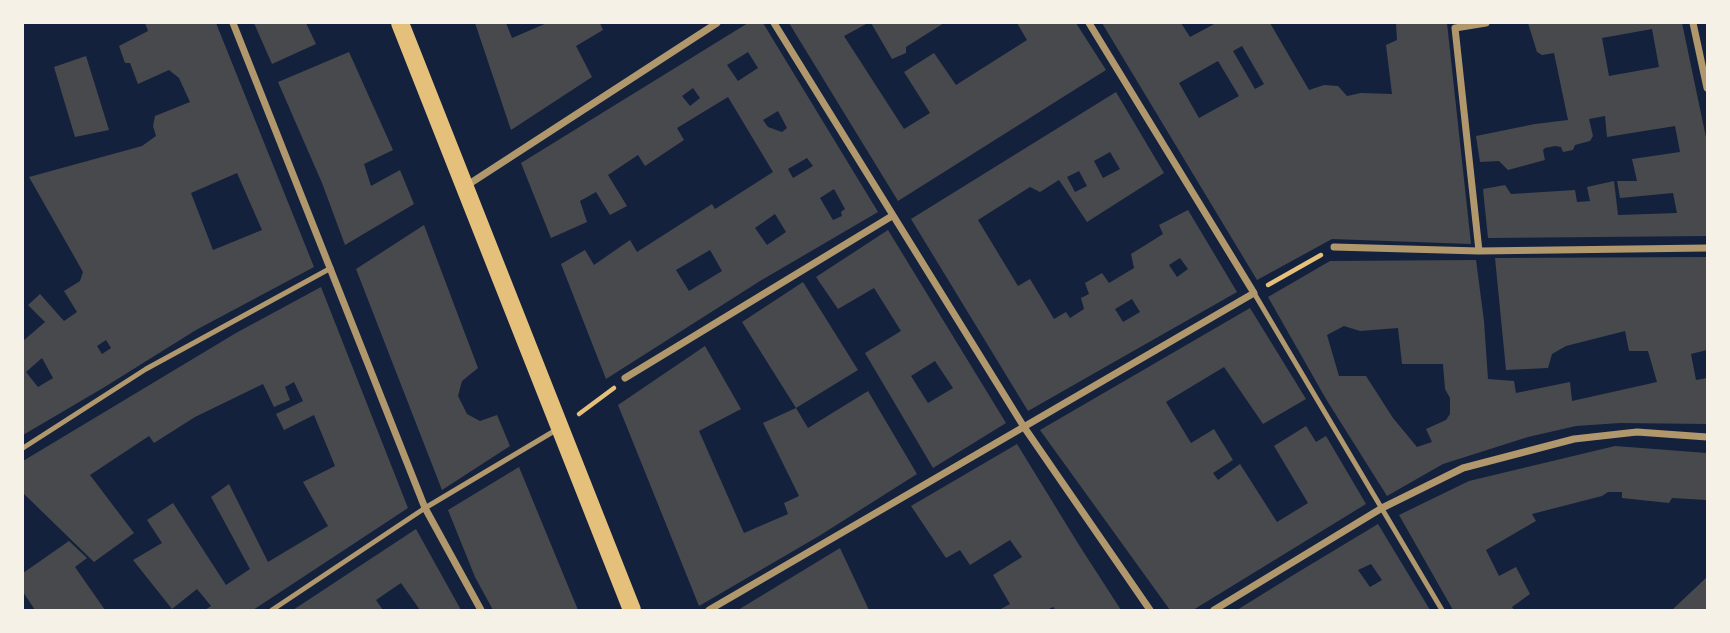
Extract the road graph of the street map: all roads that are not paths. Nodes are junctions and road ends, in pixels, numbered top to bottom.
1 (233, 23) edge
2 (400, 23) edge
3 (718, 23) edge
4 (774, 23) edge
5 (1089, 23) edge
6 (1486, 23) edge
7 (1693, 23) edge
8 (1707, 88) edge
9 (466, 186) junction
10 (892, 216) junction
11 (1334, 247) road end
12 (1707, 248) edge
13 (1479, 251) junction
14 (332, 268) junction
15 (1254, 293) junction
16 (625, 378) dead end
17 (1024, 427) junction
18 (559, 428) junction
19 (1707, 437) edge
20 (23, 448) edge
21 (425, 508) junction
22 (1382, 508) junction
23 (272, 610) edge
24 (481, 610) edge
25 (632, 610) edge
26 (709, 610) edge
27 (1150, 610) edge
28 (1214, 610) edge
29 (1442, 610) edge

1 - 14 street
2 - 9 main road
3 - 9 street
4 - 10 street
5 - 15 street
6 - 13 street
7 - 8 street
9 - 18 main road
10 - 16 street
10 - 17 street
11 - 13 street
12 - 13 street
14 - 20 lane
14 - 21 street
15 - 17 street
15 - 22 lane
17 - 26 street
17 - 27 street
18 - 21 lane
18 - 25 main road
19 - 22 street
21 - 23 lane
21 - 24 street
22 - 28 street
22 - 29 lane

